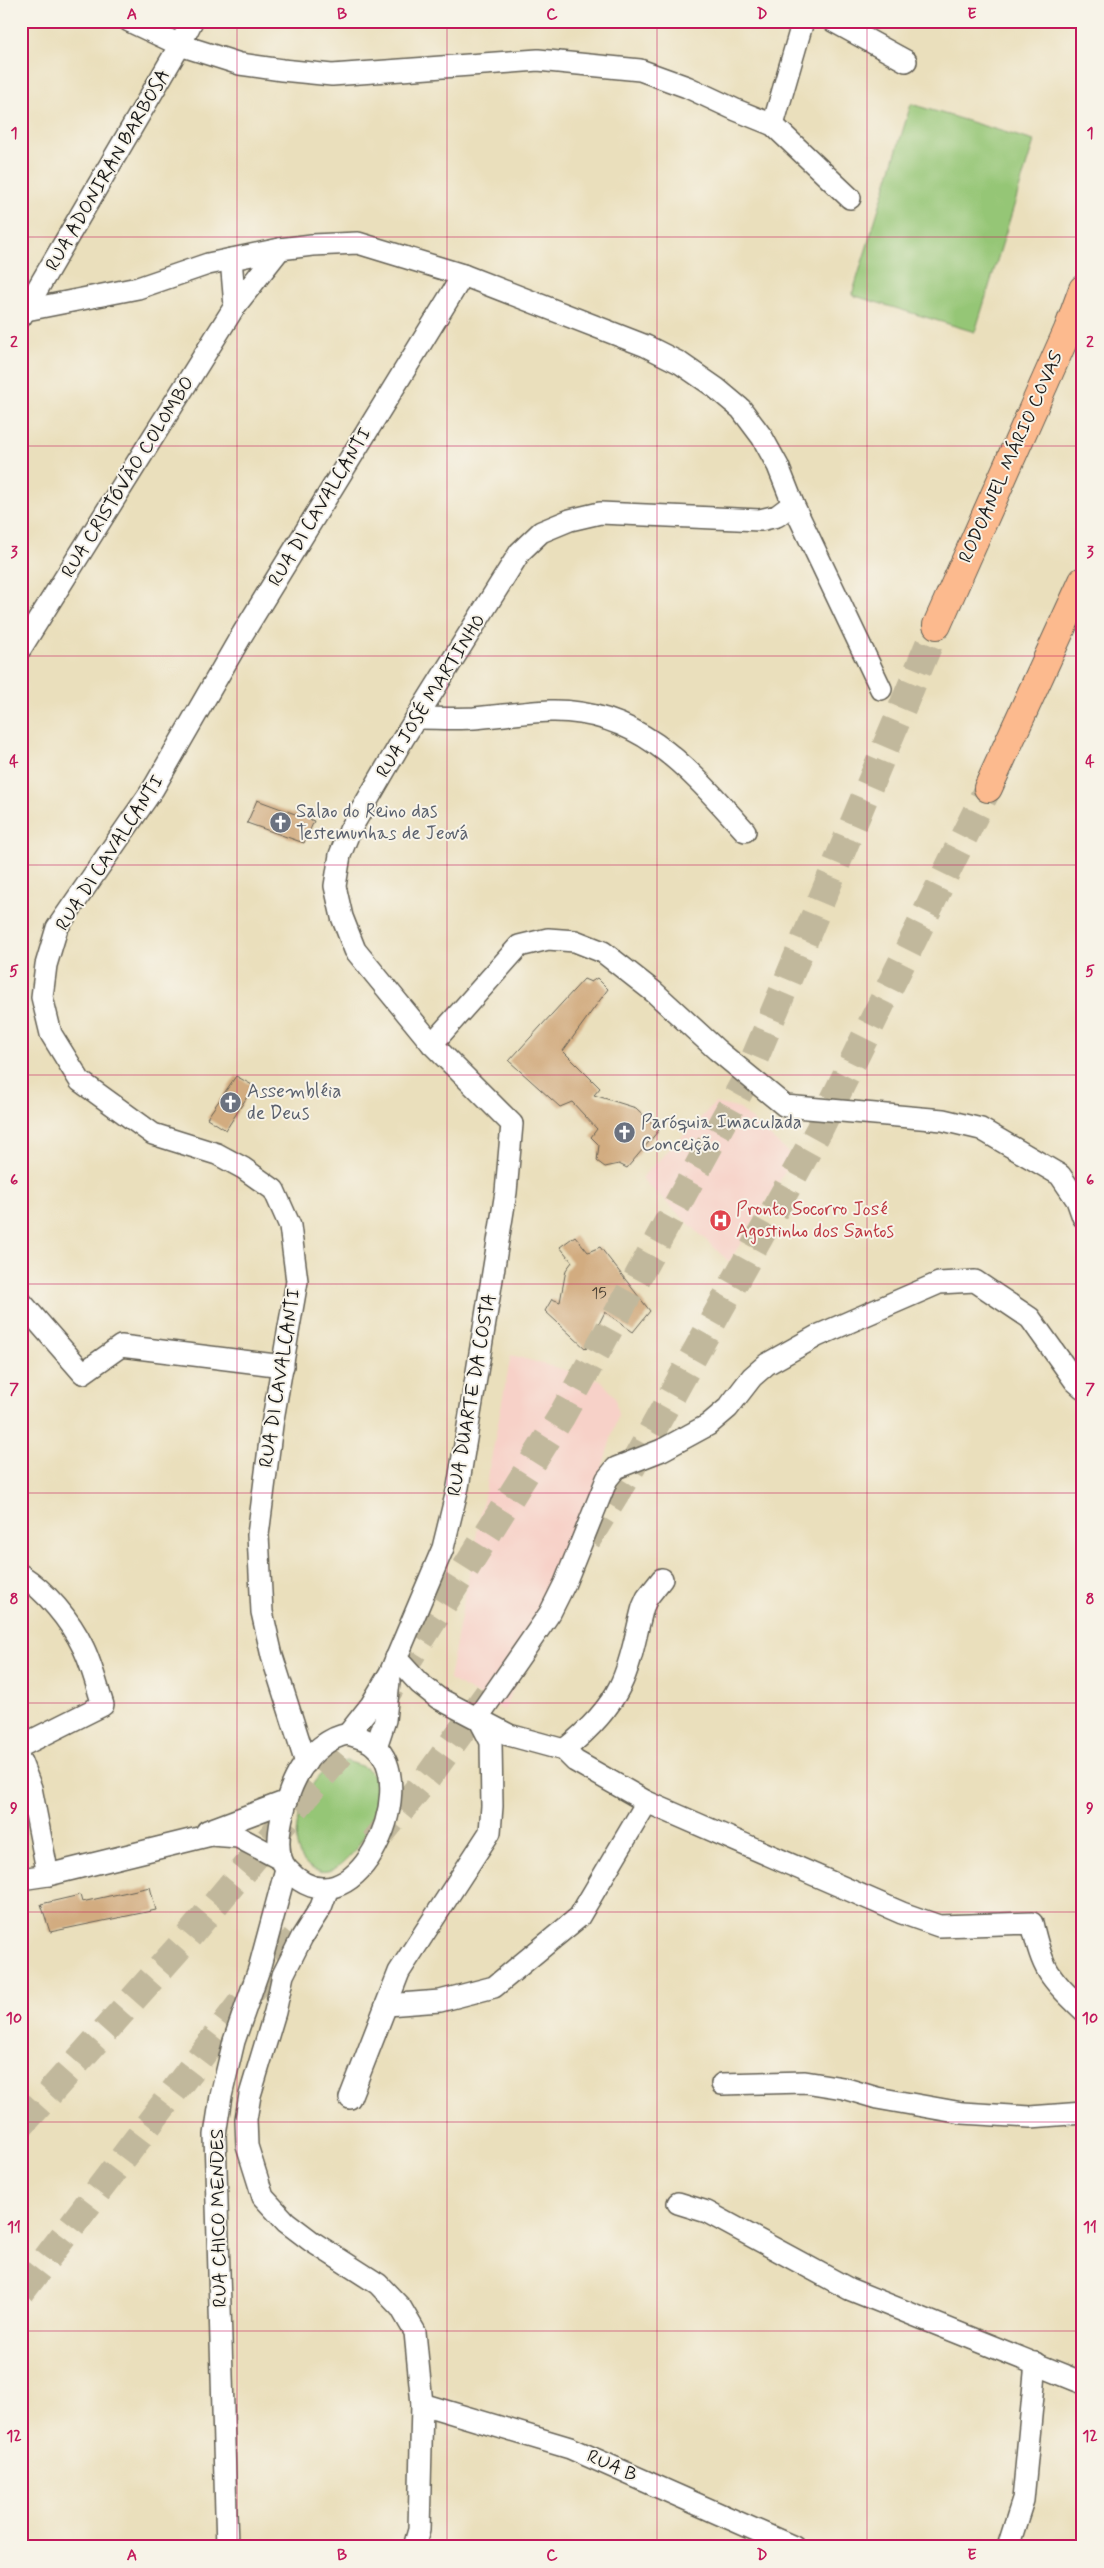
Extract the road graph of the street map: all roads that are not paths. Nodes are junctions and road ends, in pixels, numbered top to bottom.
1 (129, 21) edge
2 (192, 21) edge
3 (803, 21) edge
4 (833, 21) edge
5 (180, 45) junction
6 (906, 61) dead end
7 (773, 125) junction
8 (850, 198) dead end
9 (280, 249) junction
10 (231, 259) junction
11 (463, 274) junction
12 (1083, 289) edge
13 (236, 306) junction
14 (24, 313) edge
15 (793, 504) junction
16 (1083, 581) edge
17 (937, 624) tunnel mouth
18 (21, 648) edge
19 (881, 689) dead end
20 (416, 718) junction
21 (988, 788) tunnel mouth
22 (745, 831) dead end
23 (432, 1044) junction
24 (512, 1124) joint
25 (1083, 1217) edge
26 (21, 1302) edge
27 (283, 1366) junction
28 (1083, 1388) edge
29 (21, 1575) edge
30 (662, 1580) dead end
31 (393, 1665) junction
32 (478, 1717) junction
33 (348, 1734) junction
34 (21, 1746) edge
35 (376, 1746) junction
36 (564, 1750) junction
37 (21, 1762) edge
38 (306, 1763) junction
39 (287, 1801) junction
40 (647, 1802) junction
41 (186, 1840) junction
42 (283, 1864) junction
43 (48, 1876) junction
44 (21, 1879) edge
45 (328, 1888) junction
46 (386, 2005) junction
47 (1083, 2010) edge
48 (722, 2084) dead end
49 (350, 2098) dead end
50 (1083, 2113) edge
51 (678, 2203) dead end
52 (1036, 2363) junction
53 (1083, 2382) edge
54 (422, 2404) junction
55 (226, 2547) edge
56 (414, 2547) edge
57 (794, 2547) edge
58 (1008, 2547) edge

1 - 5 street
2 - 5 street, RUA ADONIRAN BARBOSA
3 - 7 street
4 - 6 street
5 - 7 street
5 - 14 street, RUA ADONIRAN BARBOSA
7 - 8 street
9 - 10 street
9 - 11 street
9 - 13 street, RUA CRISTÓVÃO COLOMBO
10 - 13 street
10 - 14 street
11 - 15 street
11 - 27 street, RUA DI CAVALCANTI
12 - 17 highway, RODOANEL MÁRIO COVAS
13 - 18 street, RUA CRISTÓVÃO COLOMBO
15 - 19 street
15 - 20 street, RUA JOSÉ MARTINHO
16 - 21 highway
20 - 22 street
20 - 23 street, RUA JOSÉ MARTINHO
23 - 24 street, RUA JOSÉ MARTINHO
23 - 25 street
24 - 31 street, RUA DUARTE DA COSTA
26 - 27 street
27 - 38 street, RUA DI CAVALCANTI
28 - 32 street
29 - 34 street
30 - 36 street
31 - 32 street
31 - 33 street, RUA DUARTE DA COSTA
31 - 35 street, RUA DUARTE DA COSTA
32 - 36 street
32 - 46 street
33 - 35 street
33 - 38 street
35 - 45 street
36 - 40 street
37 - 43 street
38 - 39 street
39 - 41 street
39 - 42 street
40 - 46 street
40 - 47 street
41 - 42 street
41 - 43 street
42 - 45 street
42 - 55 street, RUA CHICO MENDES
43 - 44 street
45 - 54 street, RUA CHICO MENDES
46 - 49 street
48 - 50 street
51 - 52 street
52 - 53 street
52 - 58 street
54 - 56 street, RUA CHICO MENDES
54 - 57 street, RUA B

